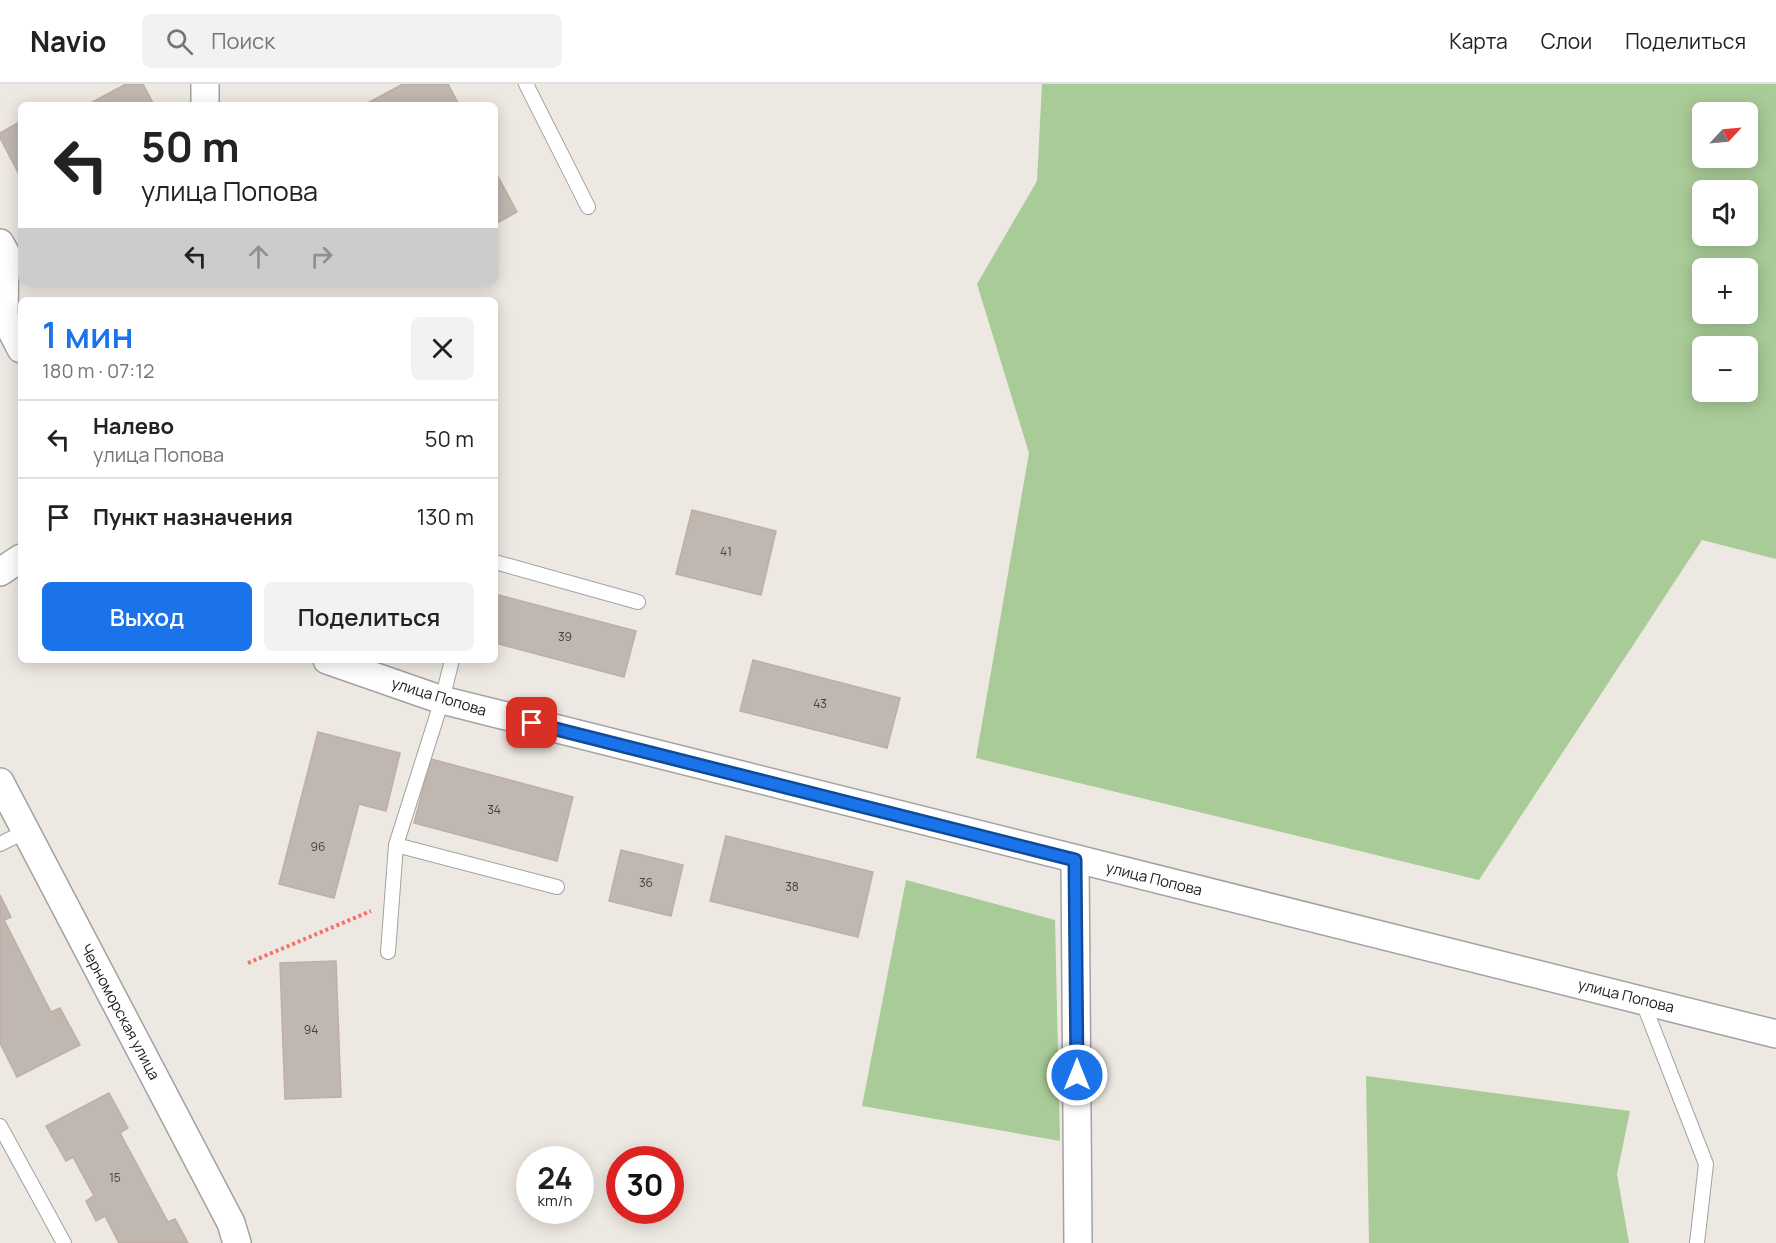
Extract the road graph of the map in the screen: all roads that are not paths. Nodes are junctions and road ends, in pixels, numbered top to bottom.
1 (205, 84) edge
2 (526, 84) edge
3 (206, 102) edge
4 (588, 207) dead end
5 (9, 246) edge
6 (2, 314) edge
7 (18, 343) edge
8 (18, 551) edge
9 (0, 552) edge
10 (18, 560) edge
11 (498, 563) edge
12 (0, 572) edge
13 (638, 602) dead end
14 (336, 663) edge
15 (451, 663) edge
16 (442, 700) junction
17 (0, 782) edge
18 (26, 831) junction
19 (0, 844) edge
20 (396, 845) junction
21 (1075, 860) junction
22 (557, 887) dead end
23 (388, 952) dead end
24 (1642, 1000) junction
25 (1776, 1034) edge
26 (0, 1126) edge
27 (64, 1243) edge
28 (237, 1243) edge
29 (1078, 1243) edge
30 (1697, 1243) edge

1 - 3 street
2 - 4 lane
5 - 6 street
6 - 7 street
8 - 9 street
10 - 12 street
11 - 13 lane
14 - 16 street, улица Попова
15 - 16 lane
16 - 20 lane
16 - 21 street, улица Попова
17 - 18 street, Черноморская улица
18 - 19 lane
18 - 28 street, Черноморская улица
20 - 22 lane
20 - 23 lane
21 - 24 street, улица Попова
21 - 29 street
24 - 25 street, улица Попова
24 - 30 lane
26 - 27 lane

